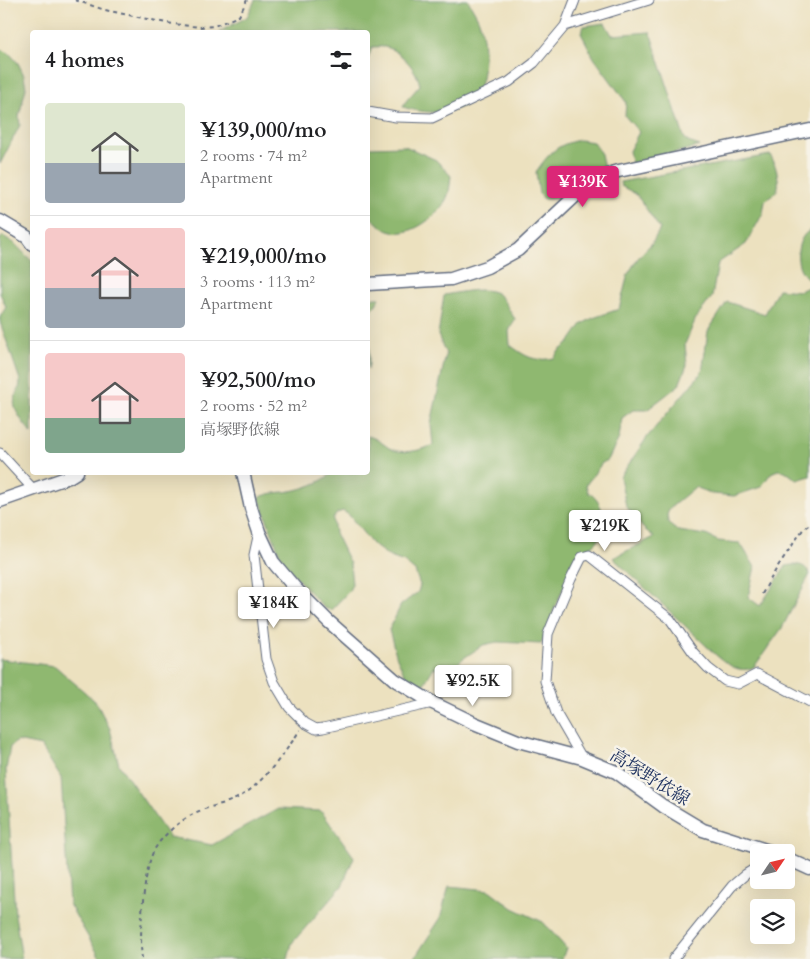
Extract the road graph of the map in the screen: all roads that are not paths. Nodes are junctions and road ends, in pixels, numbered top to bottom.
1 (575, 0) edge
2 (649, 0) edge
3 (565, 26) junction
4 (370, 112) edge
5 (810, 130) edge
6 (0, 221) edge
7 (30, 242) edge
8 (370, 284) edge
9 (0, 453) edge
10 (72, 475) edge
11 (244, 475) edge
12 (34, 490) junction
13 (0, 501) edge
14 (259, 532) junction
15 (810, 702) edge
16 (433, 703) junction
17 (582, 758) junction
18 (750, 845) edge
19 (795, 861) edge
20 (809, 866) edge
21 (750, 872) edge
22 (673, 959) edge

1 - 3 street
2 - 3 street
3 - 4 street
5 - 8 main road
6 - 7 main road
9 - 12 street
10 - 12 main road
11 - 14 main road, 高塚野依線
12 - 13 main road
14 - 16 main road, 高塚野依線
14 - 16 street
15 - 17 street
16 - 17 main road, 高塚野依線
17 - 18 main road, 高塚野依線
19 - 20 main road
21 - 22 street

